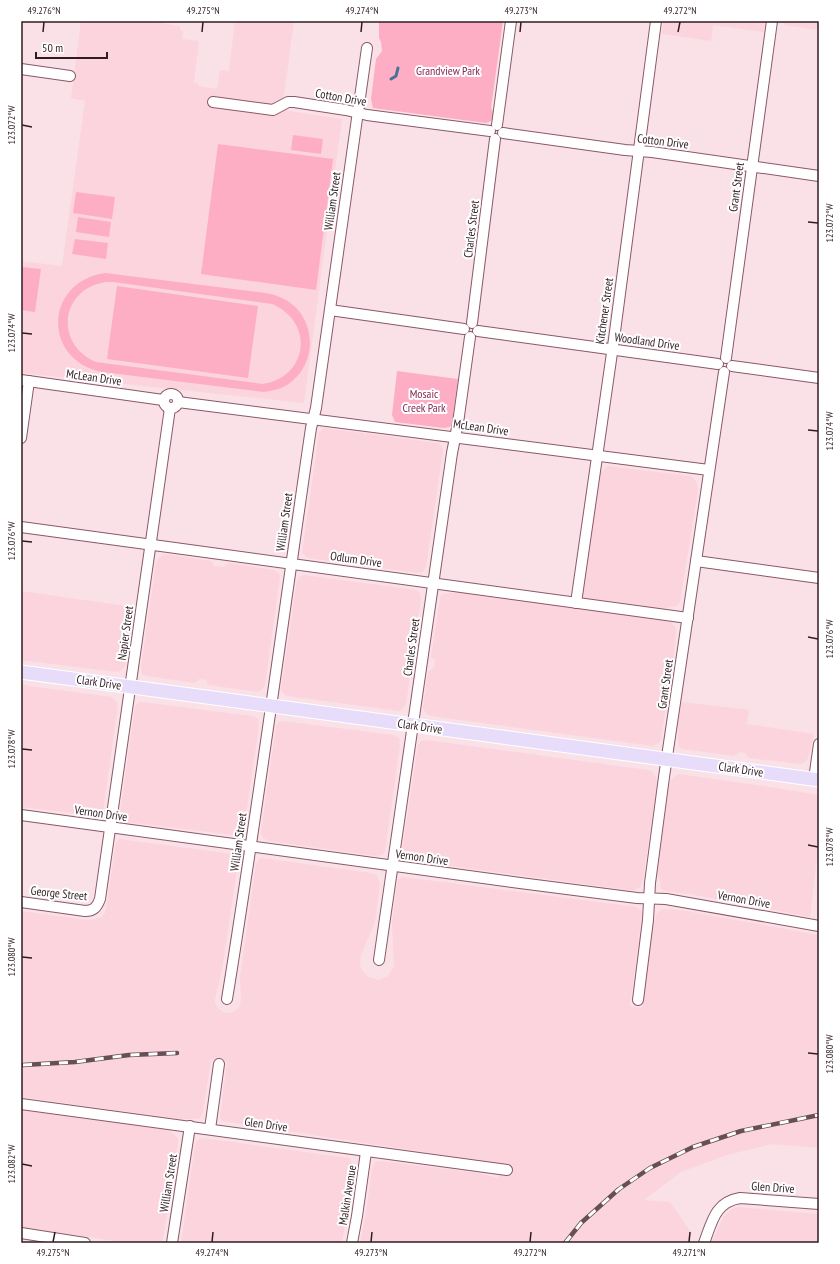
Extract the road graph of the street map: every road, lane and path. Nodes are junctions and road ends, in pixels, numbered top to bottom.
1 (511, 21) edge
2 (656, 21) edge
3 (772, 21) edge
4 (367, 48) dead end
5 (21, 69) edge
6 (70, 76) dead end
7 (213, 102) dead end
8 (357, 112) junction
9 (496, 132) junction
10 (640, 151) junction
11 (752, 167) junction
12 (819, 176) edge
13 (330, 310) junction
14 (471, 330) junction
15 (612, 349) junction
16 (725, 362) junction
17 (819, 378) edge
18 (25, 380) edge
19 (163, 400) junction
20 (178, 402) junction
21 (170, 408) junction
22 (314, 418) junction
23 (455, 437) junction
24 (21, 438) edge
25 (596, 456) junction
26 (709, 470) junction
27 (21, 526) edge
28 (151, 544) junction
29 (696, 562) junction
30 (291, 563) junction
31 (819, 578) edge
32 (433, 584) junction
33 (576, 603) junction
34 (688, 618) junction
35 (21, 672) edge
36 (130, 687) junction
37 (271, 706) junction
38 (412, 725) junction
39 (819, 744) edge
40 (667, 759) junction
41 (817, 779) edge
42 (21, 815) edge
43 (110, 827) junction
44 (251, 847) junction
45 (392, 866) junction
46 (650, 899) junction
47 (21, 902) edge
48 (95, 909) joint
49 (819, 926) edge
50 (379, 960) dead end
51 (227, 999) dead end
52 (638, 1000) dead end
53 (219, 1064) dead end
54 (21, 1104) edge
55 (190, 1126) junction
56 (210, 1129) junction
57 (366, 1152) junction
58 (507, 1170) dead end
59 (819, 1204) edge
60 (21, 1233) edge
61 (85, 1243) edge
62 (172, 1243) edge
63 (352, 1243) edge
64 (704, 1243) edge

1 - 9 street, Charles Street
2 - 10 street, Kitchener Street
3 - 11 street, Grant Street
4 - 8 street, William Street
5 - 6 street
7 - 8 street, Cotton Drive
8 - 9 street, Cotton Drive
8 - 13 street, William Street
9 - 10 street, Cotton Drive
9 - 14 street, Charles Street
10 - 11 street, Cotton Drive
10 - 15 street, Kitchener Street
11 - 12 street, Cotton Drive
11 - 16 street, Grant Street
13 - 14 street, Woodland Drive
13 - 22 street, William Street
14 - 15 street, Woodland Drive
14 - 23 street, Charles Street
15 - 16 street, Woodland Drive
15 - 25 street, Kitchener Street
16 - 17 street, Woodland Drive
16 - 26 street, Grant Street
18 - 19 street, McLean Drive
18 - 24 street
19 - 20 street
19 - 21 street
20 - 21 street
20 - 22 street, McLean Drive
21 - 28 street, Napier Street
22 - 23 street, McLean Drive
22 - 30 street, William Street
23 - 25 street, McLean Drive
23 - 32 street, Charles Street
25 - 26 street, McLean Drive
25 - 33 street, Kitchener Street
26 - 29 street, Grant Street
27 - 28 street, Odlum Drive
28 - 30 street, Odlum Drive
28 - 36 street, Napier Street
29 - 31 street
29 - 34 street, Grant Street
30 - 32 street, Odlum Drive
30 - 37 street, William Street
32 - 33 street, Odlum Drive
32 - 38 street, Charles Street
33 - 34 street, Odlum Drive
34 - 40 street, Grant Street
35 - 36 main road, Clark Drive
36 - 37 main road, Clark Drive
36 - 43 street, Napier Street
37 - 38 main road, Clark Drive
37 - 44 street, William Street
38 - 40 main road, Clark Drive
38 - 45 street, Charles Street
39 - 41 street
40 - 41 main road, Clark Drive
40 - 46 street, Grant Street
42 - 43 street, Vernon Drive
43 - 44 street, Vernon Drive
43 - 48 street, Napier Street
44 - 45 street, Vernon Drive
44 - 51 street, William Street
45 - 46 street, Vernon Drive
45 - 50 street, Charles Street
46 - 49 street, Vernon Drive
46 - 52 street, Grant Street
47 - 48 street, George Street
53 - 56 street
54 - 55 street, Glen Drive
55 - 56 street, Glen Drive
55 - 62 street, William Street
56 - 57 street, Glen Drive
57 - 58 street, Glen Drive
57 - 63 street, Malkin Avenue
59 - 64 street, Glen Drive
60 - 61 street

